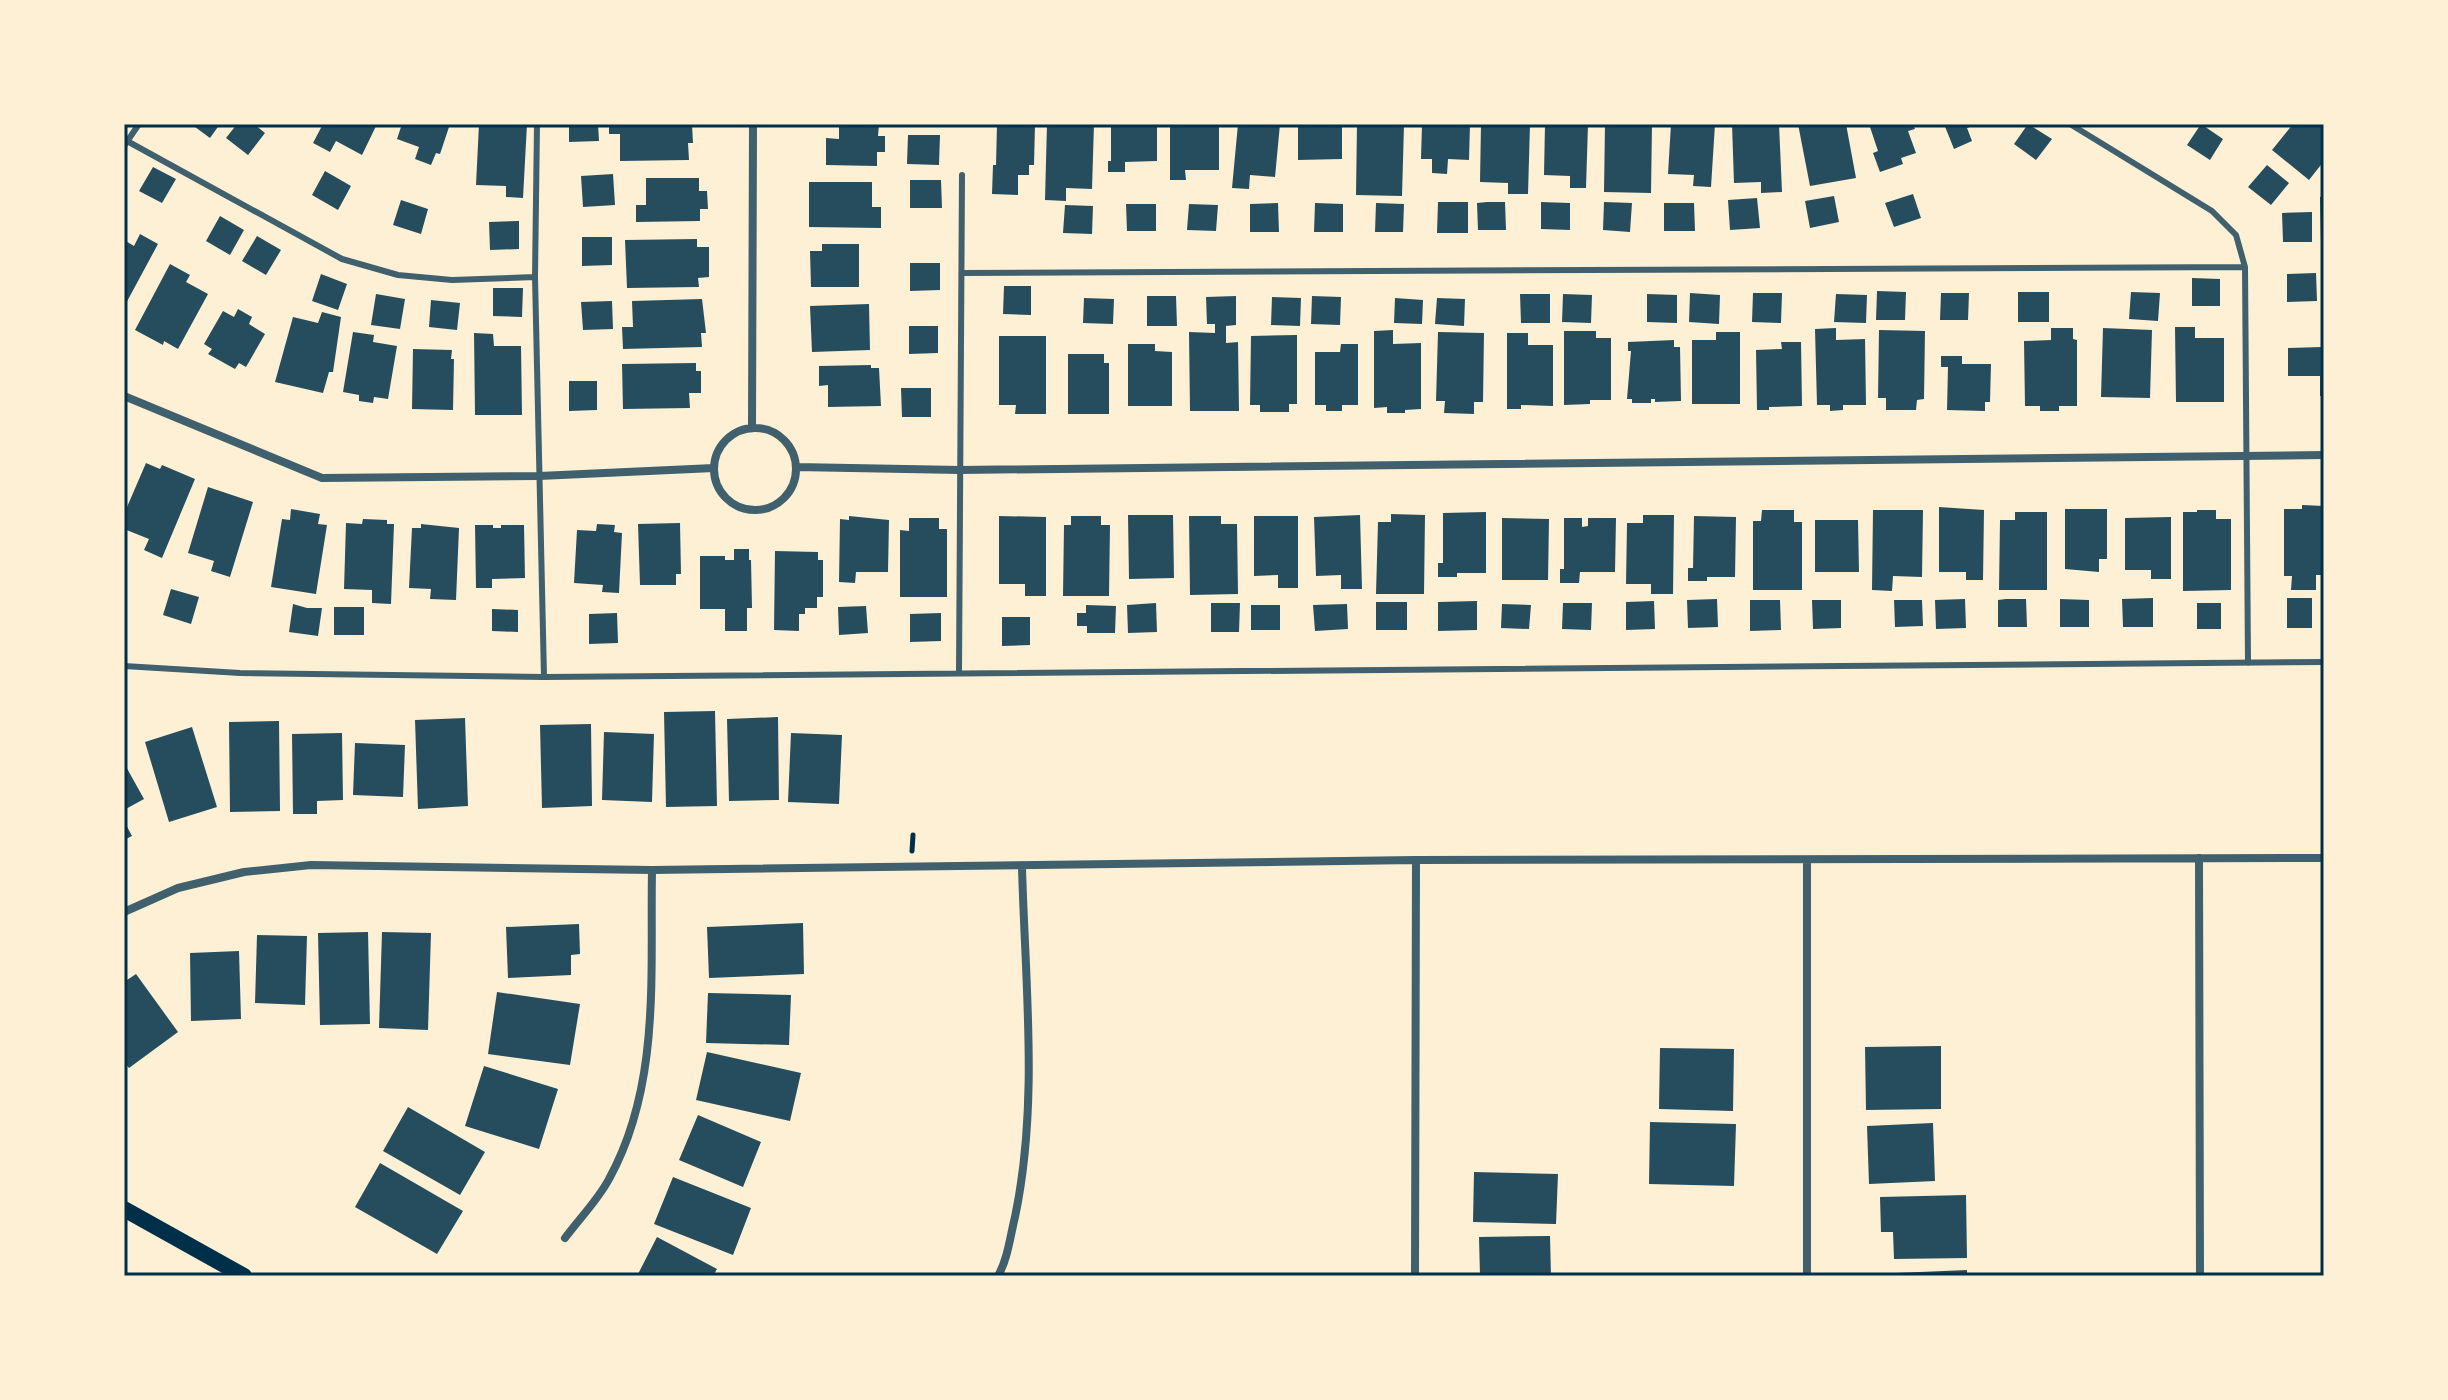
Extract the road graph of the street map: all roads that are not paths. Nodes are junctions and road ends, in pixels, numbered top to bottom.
1 (139, 124) edge
2 (537, 124) edge
3 (753, 124) edge
4 (2070, 124) edge
5 (125, 144) edge
6 (962, 175) dead end
7 (2245, 267) junction
8 (962, 273) junction
9 (535, 277) junction
10 (124, 396) edge
11 (752, 427) junction
12 (2247, 455) junction
13 (2324, 455) edge
14 (796, 467) junction
15 (714, 468) junction
16 (960, 470) junction
17 (539, 476) junction
18 (2324, 662) edge
19 (2248, 663) junction
20 (124, 666) edge
21 (959, 673) junction
22 (544, 677) junction
23 (2199, 858) junction
24 (2324, 858) edge
25 (1416, 860) junction
26 (1807, 860) junction
27 (1022, 867) junction
28 (652, 870) junction
29 (124, 912) edge
30 (124, 1209) edge
31 (565, 1238) dead end
32 (244, 1276) edge
33 (998, 1276) edge
34 (1415, 1276) edge
35 (1807, 1276) edge
36 (2200, 1276) edge

1 - 5 lane
2 - 9 lane
3 - 11 street
4 - 7 lane
5 - 9 lane
6 - 8 lane
7 - 8 lane
7 - 12 lane
8 - 16 lane
9 - 17 lane
10 - 17 street
11 - 14 street
11 - 15 street
12 - 13 street
12 - 16 street
12 - 19 lane
14 - 15 street
14 - 16 street
15 - 17 street
16 - 21 lane
17 - 22 lane
18 - 19 lane
19 - 21 lane
20 - 22 lane
21 - 22 lane
23 - 24 street
23 - 26 street
23 - 36 street
25 - 26 street
25 - 27 street
25 - 34 street
26 - 35 street
27 - 28 street
27 - 33 street
28 - 29 street
28 - 31 street
30 - 32 main road

